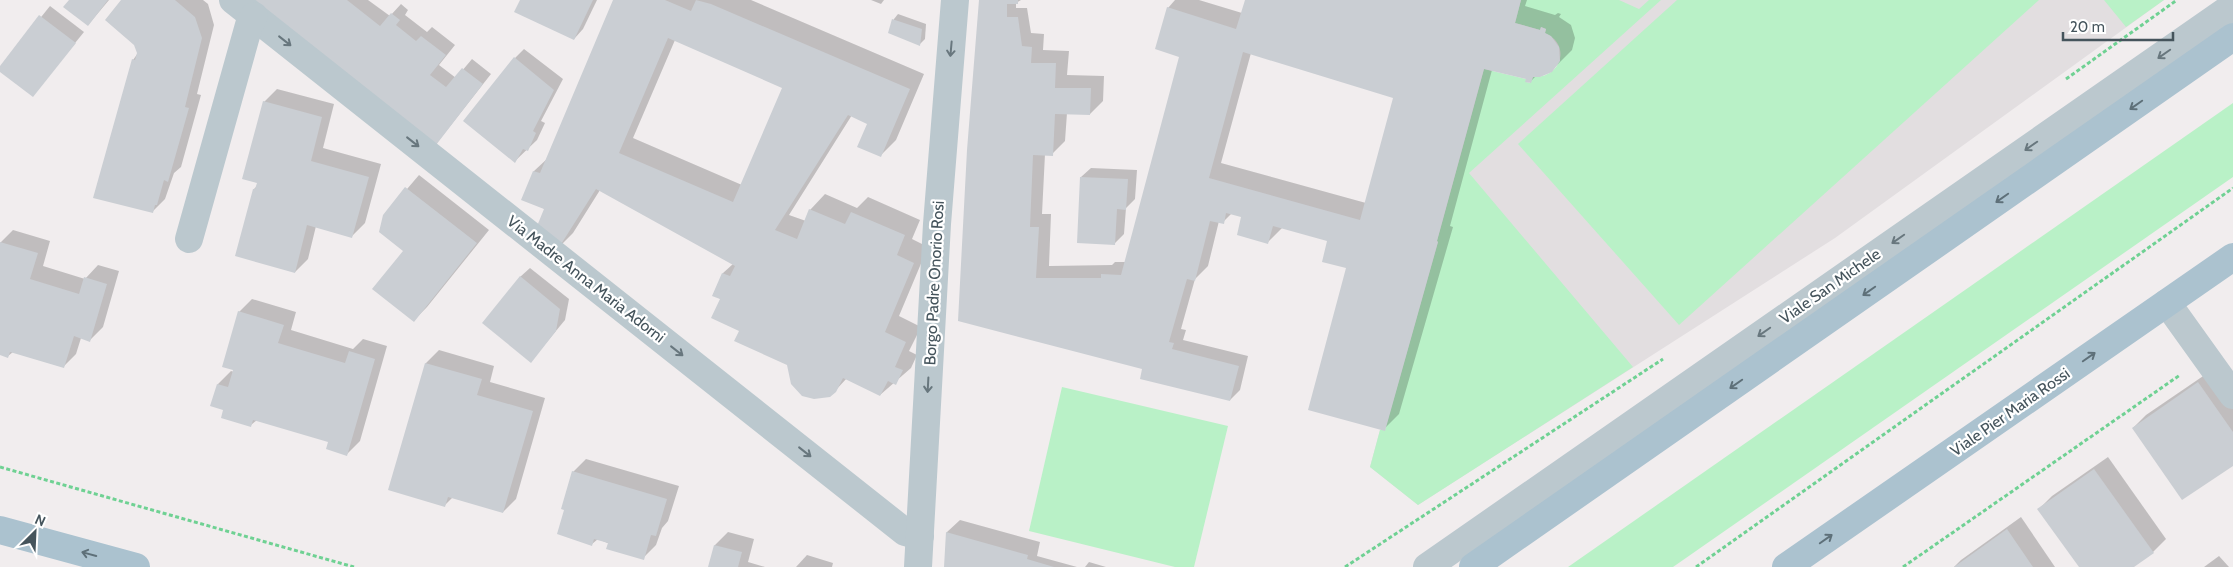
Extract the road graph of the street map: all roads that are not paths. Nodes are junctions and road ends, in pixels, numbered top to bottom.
1 (955, 0) edge
2 (2233, 6) edge
3 (244, 8) edge
4 (2233, 37) edge
5 (189, 239) dead end
6 (2233, 257) edge
7 (2167, 303) junction
8 (2233, 395) edge
9 (0, 530) edge
10 (920, 536) junction
11 (136, 567) edge
12 (918, 567) edge
13 (1427, 567) edge
14 (1473, 567) edge
15 (1786, 567) edge

1 -> 10 street, Borgo Padre Onorio Rosi
2 -> 13 street, Viale San Michele
3 - 5 street, Via Madre Anna Maria Adorni
3 -> 10 street, Via Madre Anna Maria Adorni
4 -> 14 main road, Viale San Michele
6 - 7 main road, Viale Pier Maria Rossi
7 - 8 street
15 -> 7 main road, Viale Pier Maria Rossi
11 -> 9 main road
10 - 12 street, Borgo Padre Onorio Rosi

